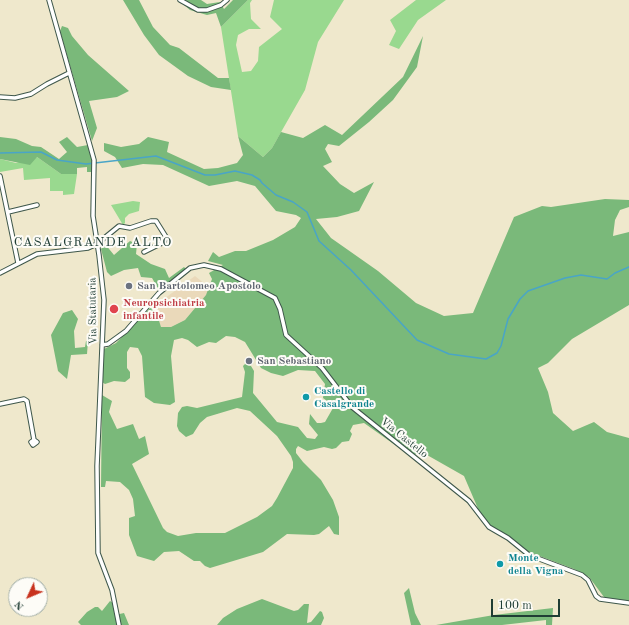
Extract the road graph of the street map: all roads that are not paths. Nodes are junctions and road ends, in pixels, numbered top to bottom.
1 (49, 0) edge
2 (180, 0) edge
3 (227, 0) edge
4 (69, 73) junction
5 (0, 97) edge
6 (0, 176) edge
7 (37, 206) dead end
8 (8, 212) junction
9 (97, 244) junction
10 (144, 252) dead end
11 (18, 263) junction
12 (0, 273) edge
13 (102, 345) junction
14 (0, 404) edge
15 (34, 440) dead end
16 (629, 603) edge
17 (119, 625) edge

1 - 4 street, Via Statutaria
2 - 3 street
4 - 5 street
4 - 9 street, Via Statutaria
6 - 8 street
7 - 8 street
8 - 11 street
9 - 10 street
9 - 11 street
9 - 13 street, Via Statutaria
11 - 12 street
13 - 16 street, Via Castello
13 - 17 street, Via Statutaria
14 - 15 street

